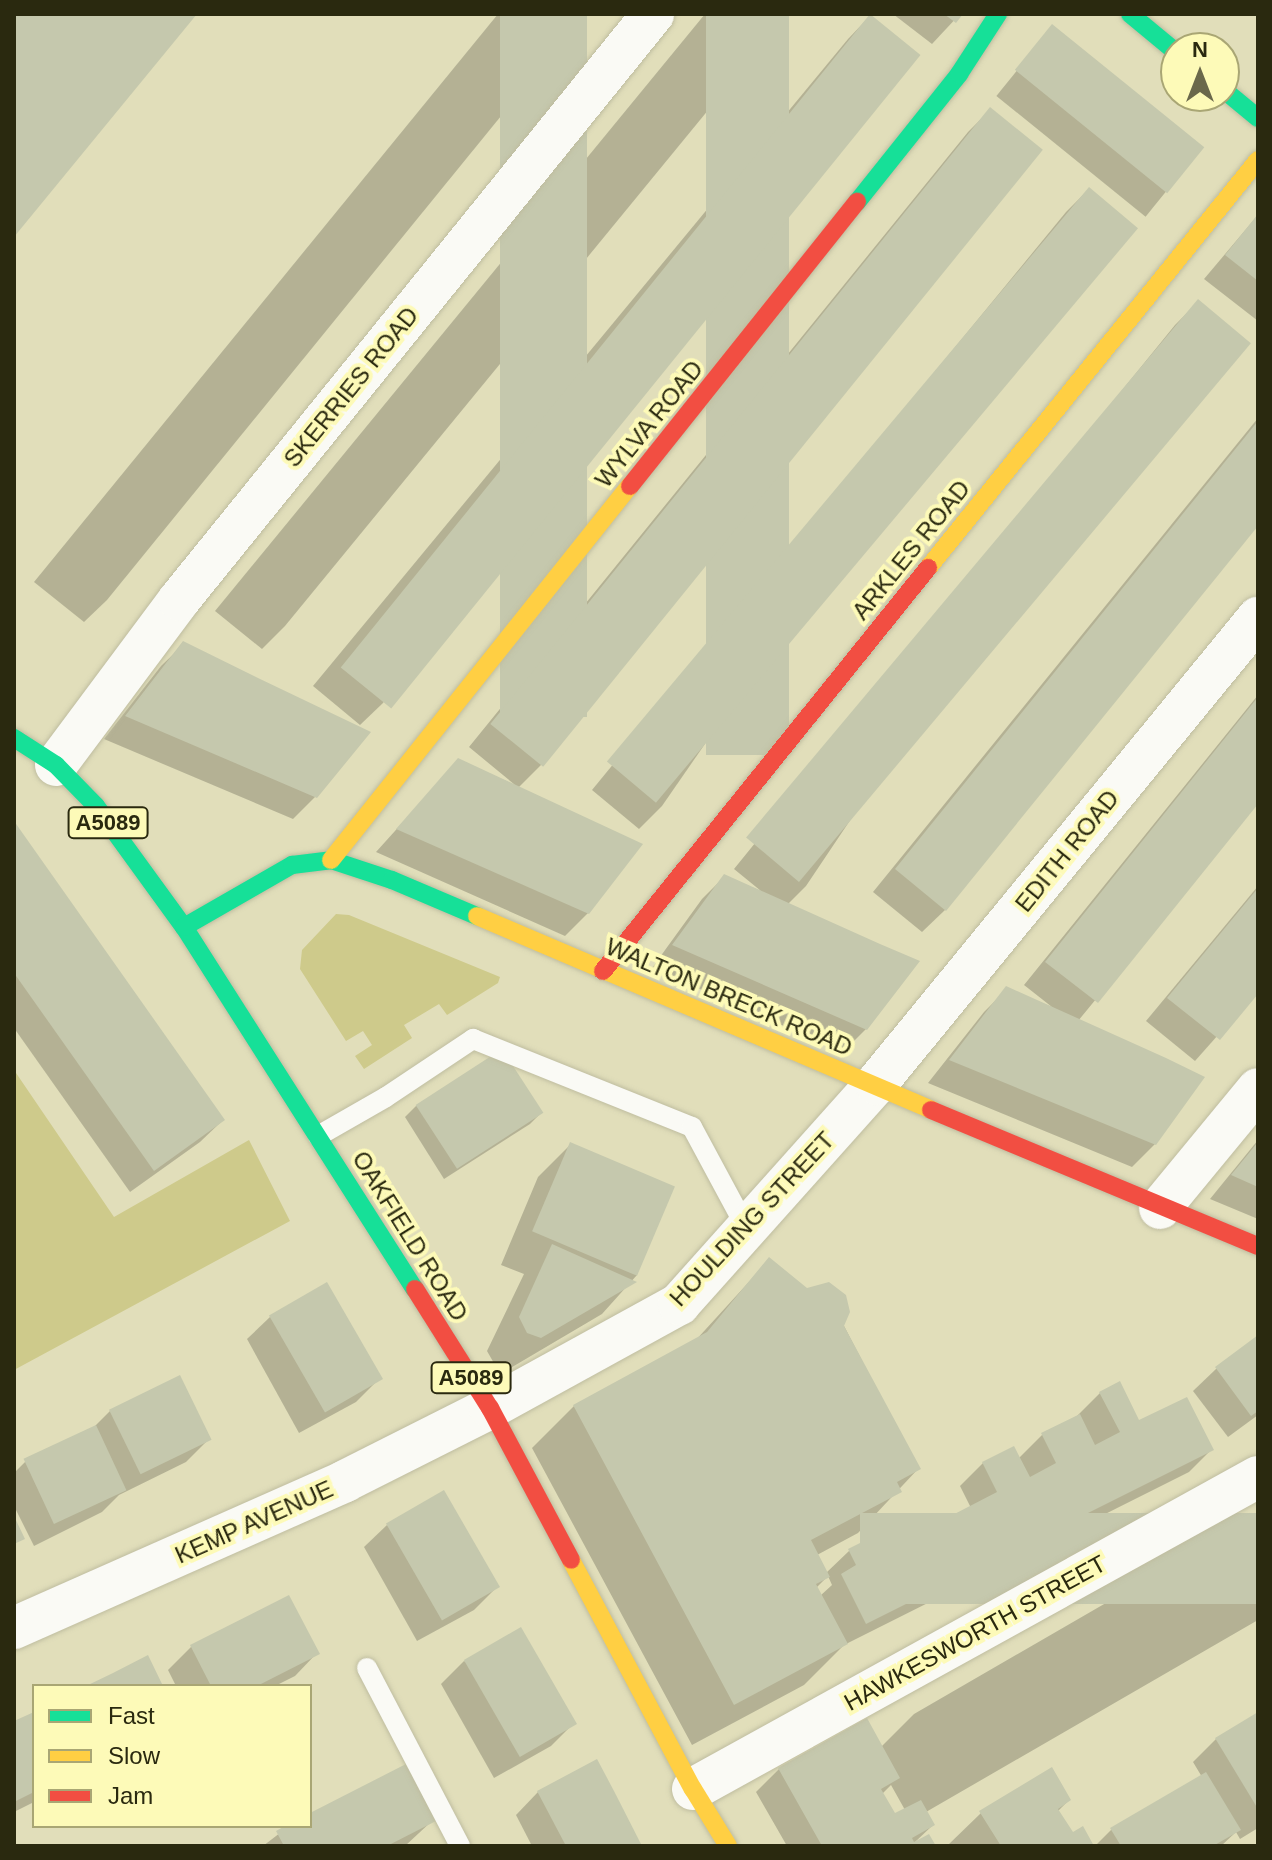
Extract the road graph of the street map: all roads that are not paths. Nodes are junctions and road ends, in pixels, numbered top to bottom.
1 (653, 14) edge
2 (998, 14) edge
3 (1130, 14) edge
4 (1169, 14) edge
5 (1153, 33) junction
6 (1160, 39) edge
7 (1258, 160) edge
8 (1258, 618) edge
9 (14, 738) edge
10 (56, 765) junction
11 (331, 860) junction
12 (184, 927) junction
13 (603, 971) junction
14 (876, 1084) junction
15 (1258, 1089) edge
16 (318, 1136) junction
17 (1160, 1208) junction
18 (747, 1229) junction
19 (1258, 1246) edge
20 (490, 1408) junction
21 (1258, 1477) edge
22 (14, 1628) edge
23 (367, 1668) dead end
24 (693, 1789) junction
25 (460, 1846) edge
26 (728, 1846) edge

1 - 10 street, SKERRIES ROAD
2 - 11 main road, WYLVA ROAD
3 - 5 main road
4 - 5 main road
5 - 6 main road
7 - 13 main road, ARKLES ROAD
8 - 14 street, EDITH ROAD
9 - 10 main road, OAKFIELD ROAD / A5089
10 - 12 main road, OAKFIELD ROAD / A5089
11 - 12 main road, WALTON BRECK ROAD
11 - 13 main road, WALTON BRECK ROAD
12 - 16 main road, OAKFIELD ROAD / A5089
13 - 14 main road, WALTON BRECK ROAD
14 - 17 main road, WALTON BRECK ROAD
14 - 18 street, HOULDING STREET
15 - 17 street
16 - 18 lane
16 - 20 main road, OAKFIELD ROAD / A5089
17 - 19 main road, WALTON BRECK ROAD
18 - 20 street, HOULDING STREET
20 - 22 street, KEMP AVENUE
20 - 24 main road, OAKFIELD ROAD / A5089
21 - 24 street, HAWKESWORTH STREET
23 - 25 lane
24 - 26 main road, OAKFIELD ROAD / A5089

